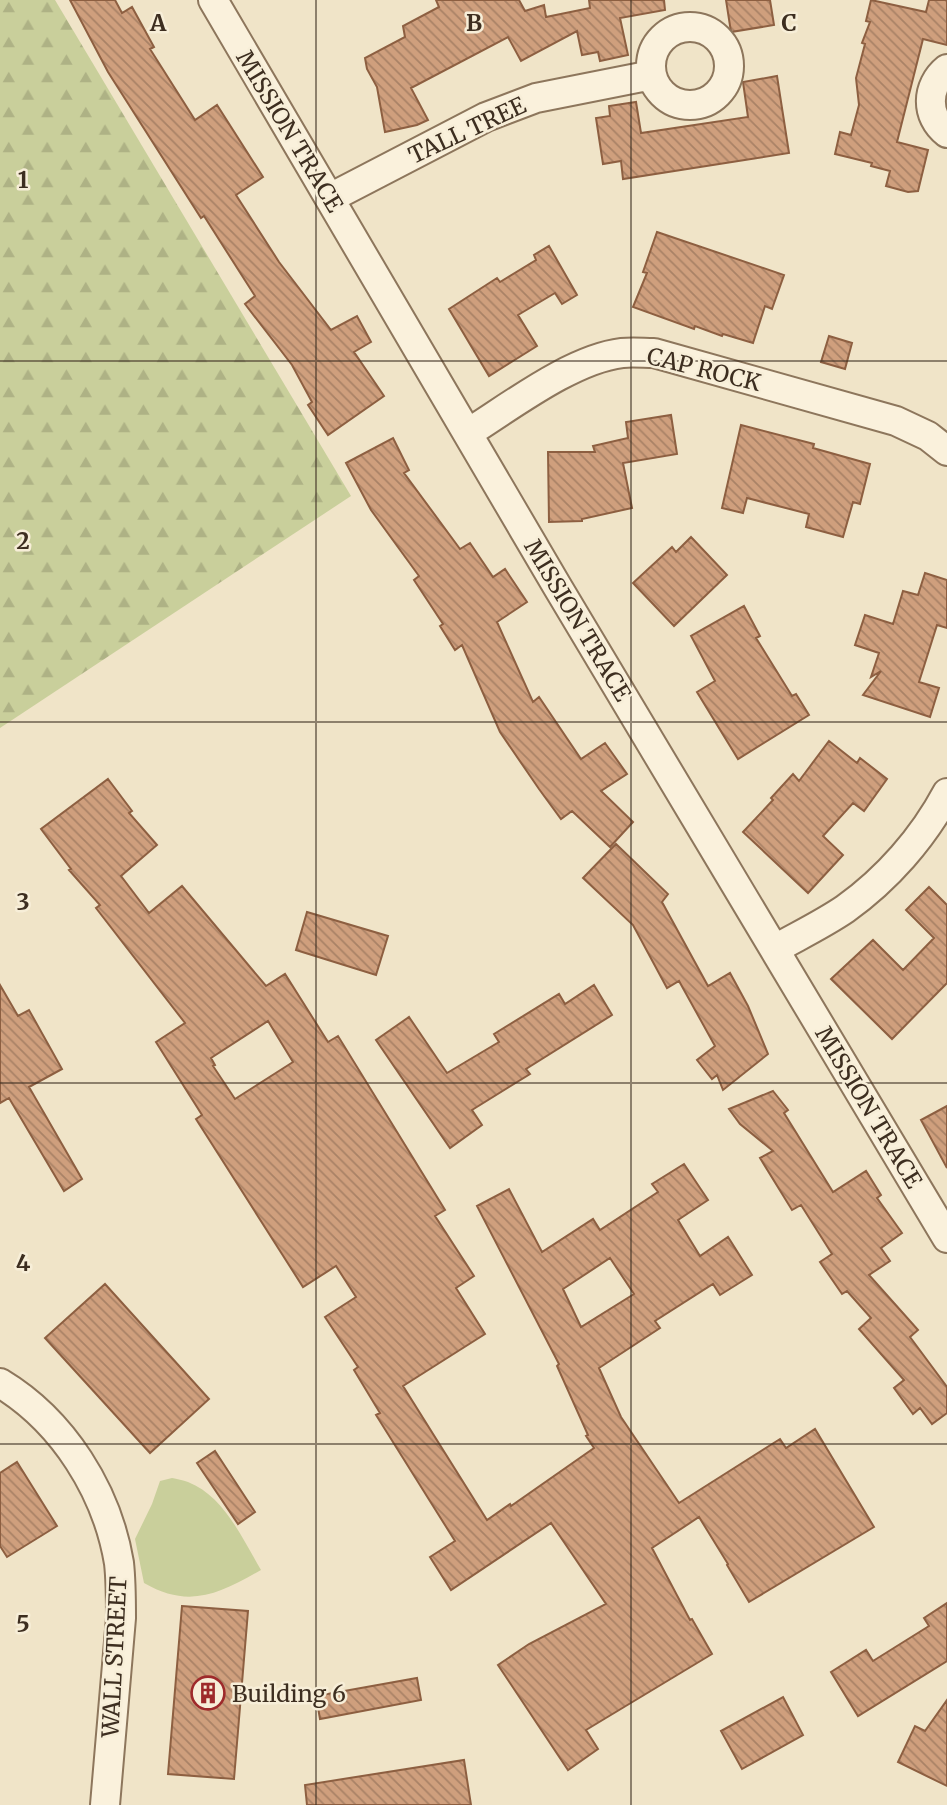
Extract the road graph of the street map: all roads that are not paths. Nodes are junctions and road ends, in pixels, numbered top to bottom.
1 (213, 0) edge
2 (947, 69) edge
3 (652, 75) dead end
4 (947, 133) edge
5 (330, 198) junction
6 (468, 433) junction
7 (947, 451) edge
8 (947, 793) edge
9 (775, 949) junction
10 (947, 1238) edge
11 (0, 1383) edge
12 (105, 1805) edge

1 - 5 street, MISSION TRACE
2 - 4 street
3 - 5 street, TALL TREE
5 - 6 street, MISSION TRACE
6 - 7 street, CAP ROCK
6 - 9 street, MISSION TRACE
8 - 9 street
9 - 10 street, MISSION TRACE
11 - 12 street, WALL STREET

